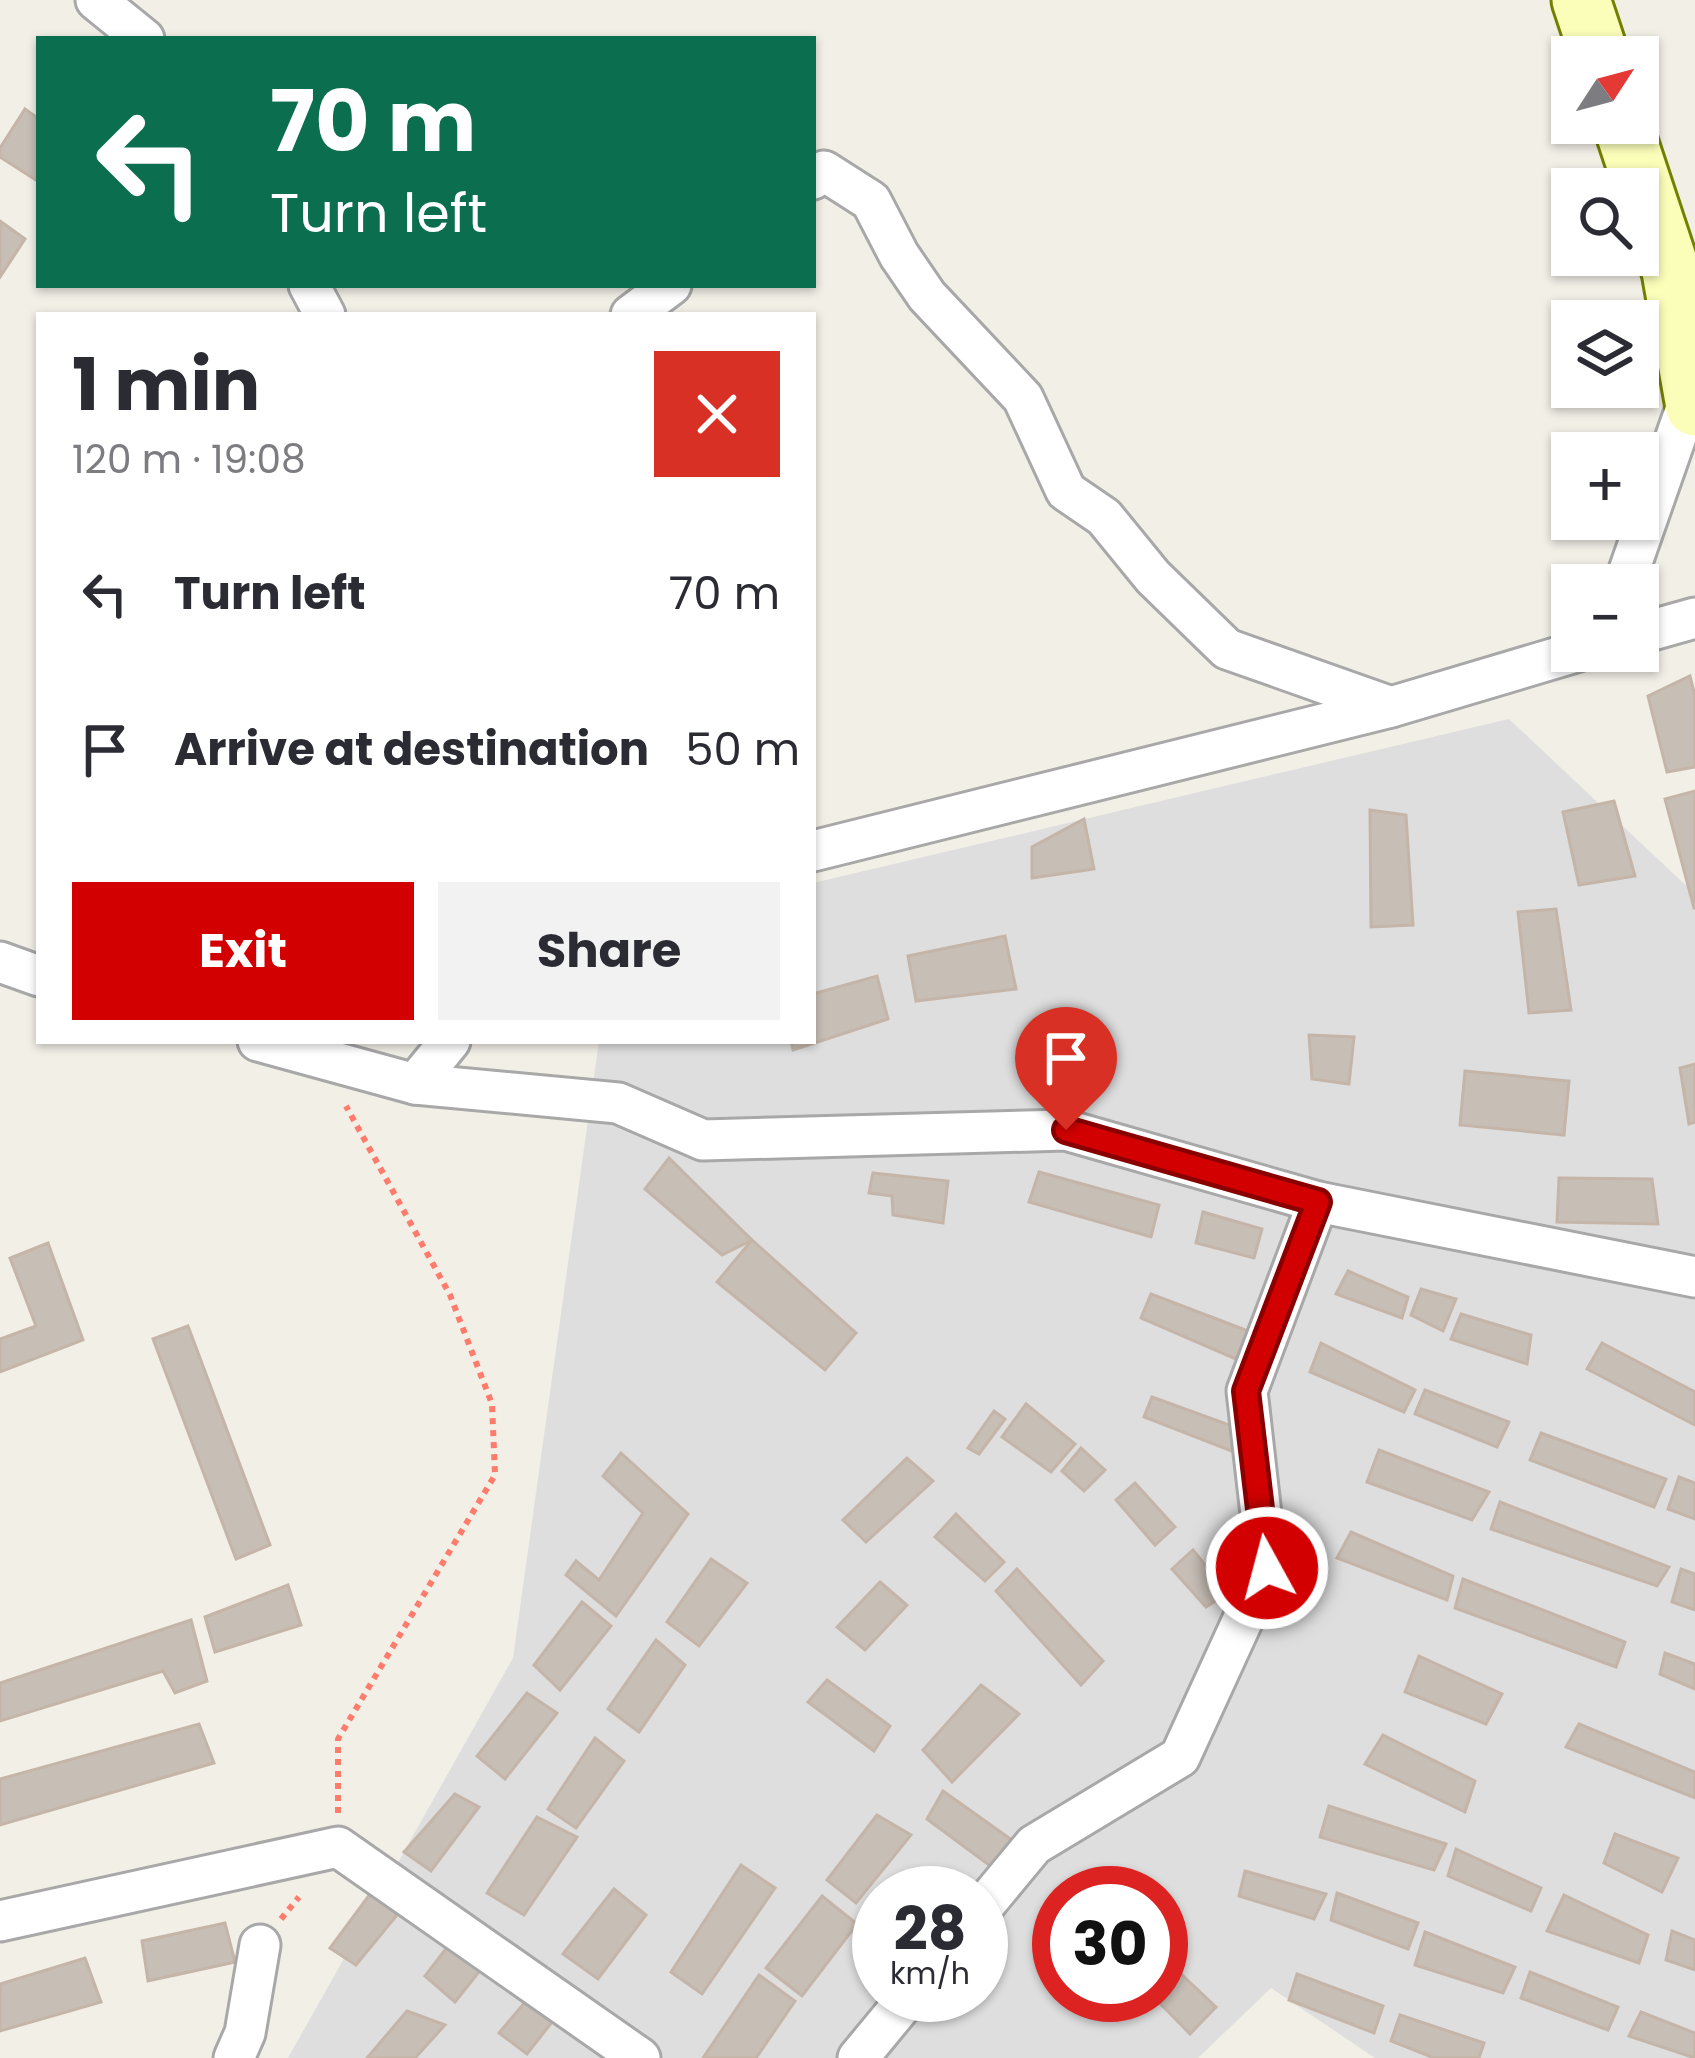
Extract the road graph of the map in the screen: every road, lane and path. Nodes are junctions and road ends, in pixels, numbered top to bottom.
1 (97, 0) edge
2 (1581, 0) edge
3 (140, 36) edge
4 (1593, 36) edge
5 (1629, 144) edge
6 (816, 177) edge
7 (667, 288) edge
8 (635, 312) edge
9 (1694, 399) edge
10 (1632, 564) edge
11 (1695, 618) edge
12 (1659, 628) edge
13 (1551, 659) edge
14 (1391, 707) junction
15 (816, 850) edge
16 (0, 962) edge
17 (36, 975) edge
18 (269, 1044) edge
19 (447, 1044) edge
20 (320, 1058) junction
21 (415, 1084) junction
22 (1318, 1202) junction
23 (1695, 1277) edge
24 (338, 1847) junction
25 (1008, 1876) edge
26 (0, 1921) edge
27 (260, 1945) joint
28 (888, 2022) edge
29 (234, 2058) edge
30 (640, 2058) edge
31 (858, 2058) edge

1 - 3 street
2 - 4 main road
5 - 9 main road
6 - 14 street
7 - 8 street
9 - 10 street
11 - 12 street
13 - 14 street
14 - 15 street
16 - 17 street
18 - 20 street
19 - 21 street
20 - 21 street
20 - 24 path
21 - 22 street
22 - 23 street
22 - 25 street
24 - 26 street
24 - 27 path
24 - 30 street
27 - 29 street
28 - 31 street

